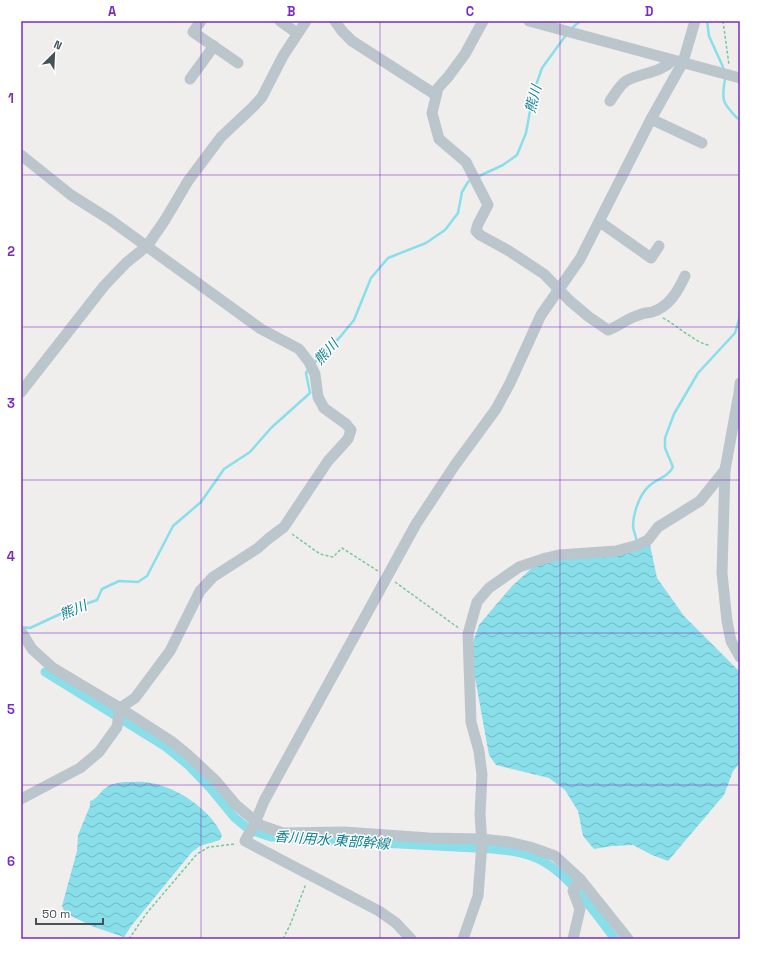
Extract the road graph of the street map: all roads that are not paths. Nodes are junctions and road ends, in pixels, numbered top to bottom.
1 (201, 21) edge
2 (280, 21) edge
3 (306, 21) edge
4 (335, 21) edge
5 (483, 21) edge
6 (529, 21) edge
7 (695, 21) edge
8 (297, 33) junction
9 (214, 46) junction
10 (678, 61) junction
11 (238, 63) dead end
12 (735, 76) edge
13 (190, 79) dead end
14 (436, 95) junction
15 (610, 101) dead end
16 (651, 119) junction
17 (702, 143) dead end
18 (21, 154) edge
19 (600, 222) junction
20 (147, 246) junction
21 (660, 246) dead end
22 (685, 276) dead end
23 (558, 290) junction
24 (740, 383) edge
25 (21, 392) edge
26 (725, 470) junction
27 (21, 632) edge
28 (740, 657) edge
29 (120, 708) junction
30 (21, 799) edge
31 (255, 823) junction
32 (482, 844) junction
33 (580, 878) junction
34 (410, 939) edge
35 (463, 939) edge
36 (573, 939) edge
37 (628, 939) edge

1 - 9 street
2 - 8 street
3 - 8 street
4 - 14 street
5 - 14 street
6 - 10 street
7 - 10 street
8 - 20 street
9 - 11 street
9 - 13 street
10 - 12 street
10 - 15 street
10 - 16 street
14 - 23 street
16 - 17 street
16 - 19 street
18 - 20 street
19 - 21 street
19 - 23 street
20 - 25 street
20 - 29 street
22 - 23 street
23 - 31 street
24 - 26 street
26 - 28 street
26 - 32 street
27 - 29 street
29 - 30 street
29 - 31 street
31 - 32 street
31 - 34 street
32 - 33 street
32 - 35 street
33 - 36 street
33 - 37 street

